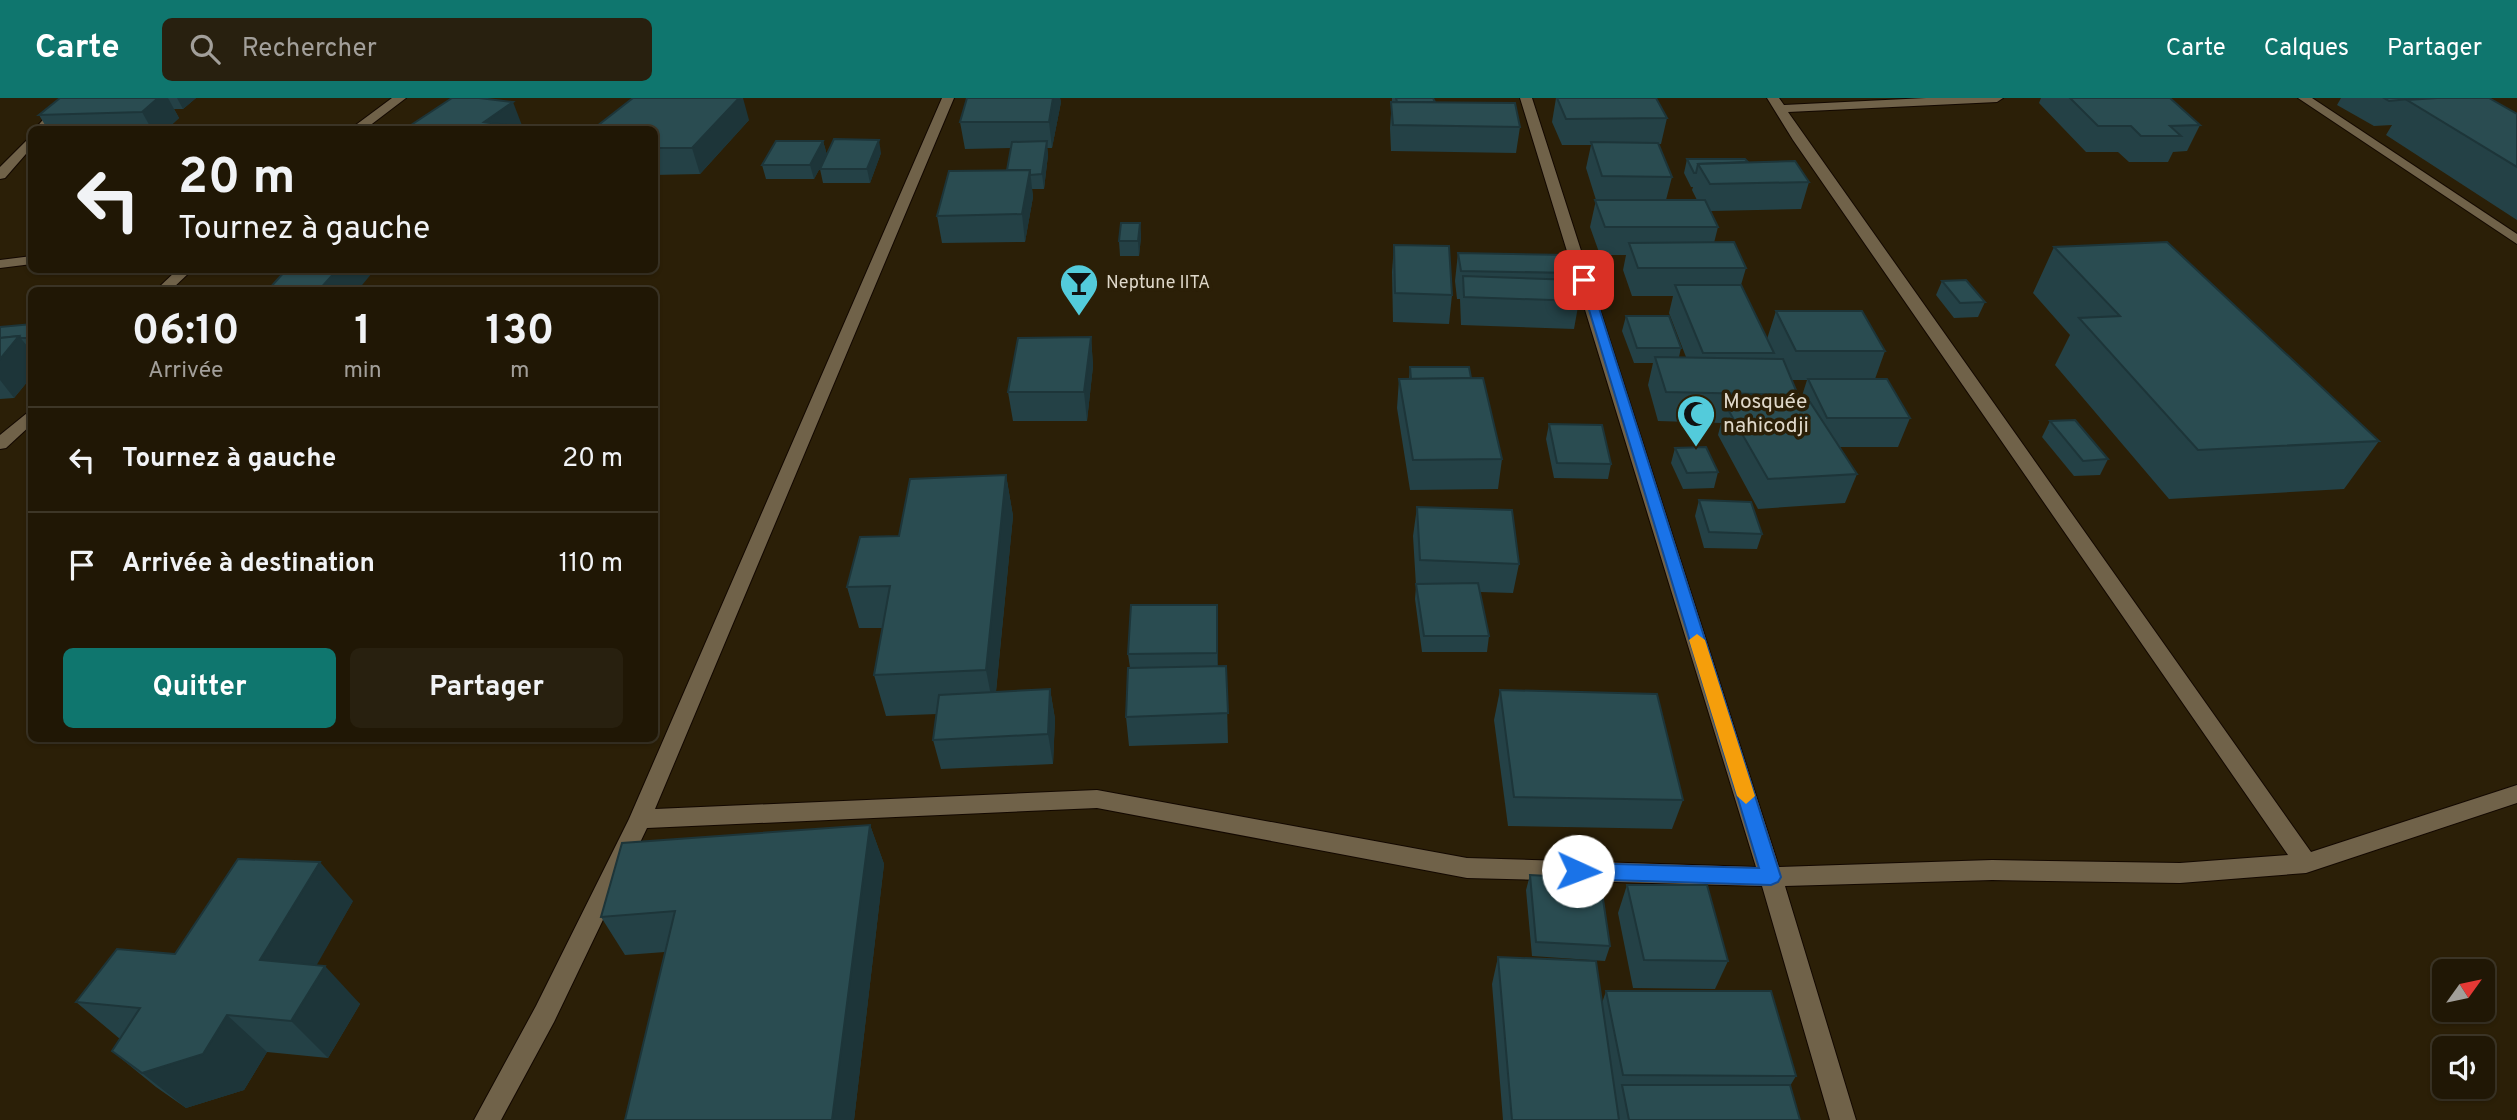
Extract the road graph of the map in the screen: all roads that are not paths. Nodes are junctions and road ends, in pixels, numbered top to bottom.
1 (69, 98) edge
2 (400, 98) edge
3 (948, 98) edge
4 (1526, 98) edge
5 (1997, 98) edge
6 (2304, 98) edge
7 (1777, 104) edge
8 (44, 126) edge
9 (361, 126) edge
10 (28, 144) edge
11 (0, 175) edge
12 (2517, 240) edge
13 (28, 260) edge
14 (0, 264) edge
15 (182, 273) edge
16 (166, 287) edge
17 (28, 418) edge
18 (0, 444) edge
19 (2517, 794) edge
20 (640, 818) junction
21 (2306, 863) junction
22 (1771, 877) junction
23 (487, 1120) edge
24 (1843, 1120) edge

1 - 8 street
2 - 9 street
3 - 20 street
4 - 22 street
5 - 7 street
6 - 12 street
7 - 21 street
10 - 11 street
13 - 14 street
15 - 16 street
17 - 18 street
19 - 21 street
20 - 22 street
20 - 23 street
21 - 22 street
22 - 24 street

